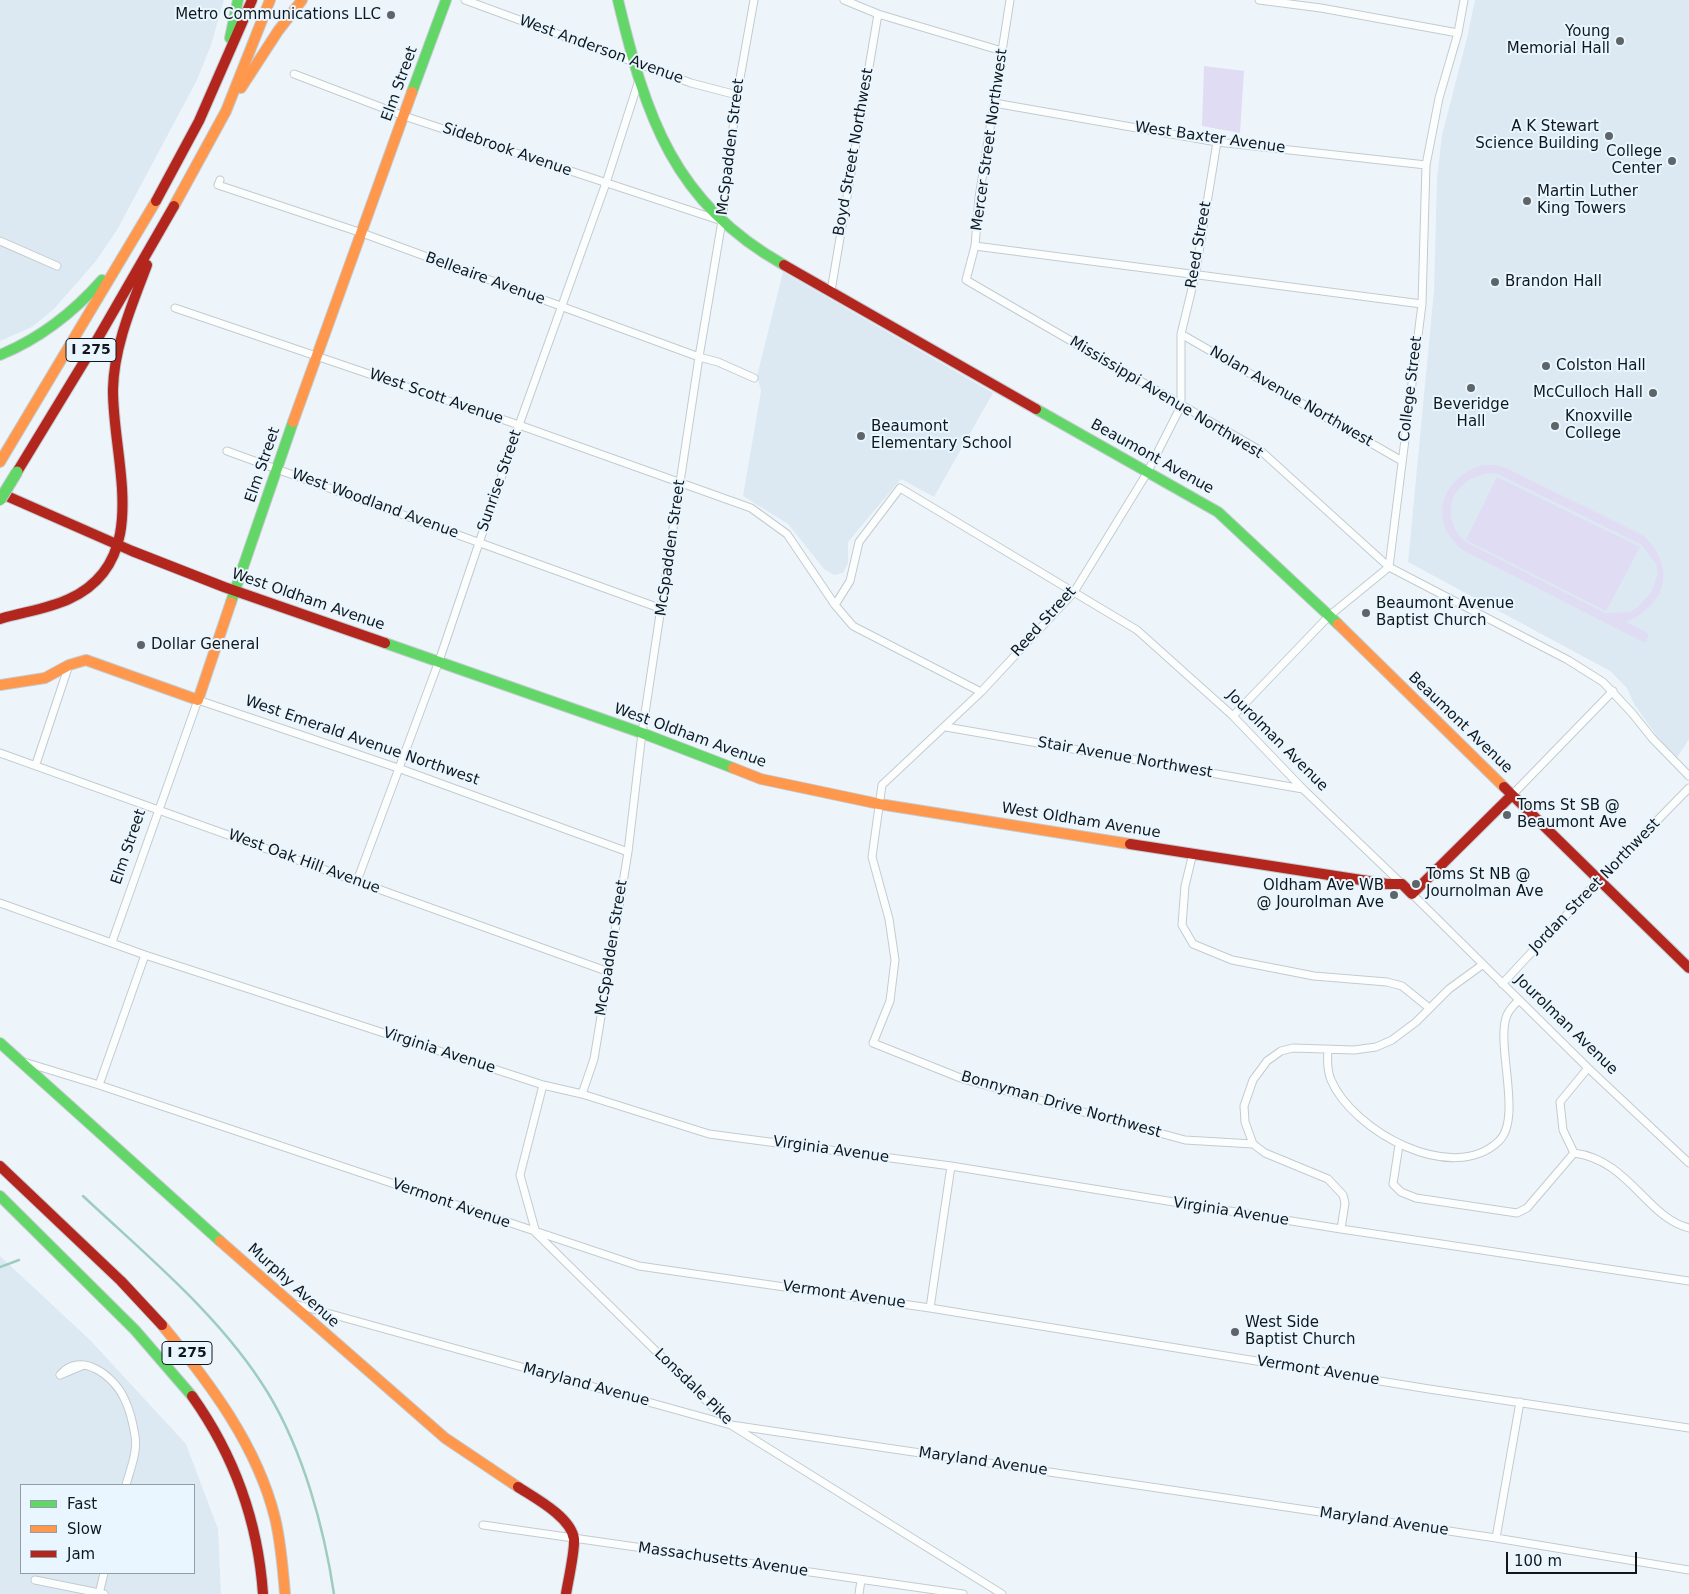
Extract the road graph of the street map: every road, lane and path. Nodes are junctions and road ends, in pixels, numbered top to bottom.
1 (238, 0) edge
2 (252, 0) edge
3 (270, 0) edge
4 (302, 0) edge
5 (446, 0) edge
6 (465, 0) edge
7 (618, 0) edge
8 (754, 0) edge
9 (844, 0) edge
10 (1010, 0) edge
11 (1259, 0) edge
12 (1318, 0) edge
13 (1464, 0) edge
14 (1321, 8) junction
15 (878, 14) junction
16 (1458, 33) junction
17 (1002, 51) junction
18 (226, 62) junction
19 (633, 62) junction
20 (294, 74) dead end
21 (639, 80) junction
22 (737, 95) junction
23 (994, 103) junction
24 (226, 111) junction
25 (404, 116) junction
26 (1217, 142) junction
27 (1426, 165) junction
28 (220, 180) dead end
29 (606, 183) junction
30 (722, 221) junction
31 (163, 226) junction
32 (362, 233) junction
33 (0, 242) edge
34 (975, 246) junction
35 (127, 252) junction
36 (57, 266) dead end
37 (1195, 276) junction
38 (966, 280) joint
39 (831, 290) junction
40 (1422, 304) junction
41 (562, 307) junction
42 (175, 308) dead end
43 (1181, 334) junction
44 (0, 355) edge
45 (316, 356) junction
46 (699, 357) junction
47 (754, 378) dead end
48 (1181, 406) junction
49 (519, 425) junction
50 (227, 451) dead end
51 (1402, 460) junction
52 (0, 462) edge
53 (277, 469) junction
54 (1147, 472) junction
55 (680, 484) junction
56 (0, 493) edge
57 (0, 500) edge
58 (479, 541) junction
59 (118, 545) junction
60 (1389, 567) junction
61 (235, 590) junction
62 (1074, 592) junction
63 (835, 604) junction
64 (662, 609) junction
65 (1329, 616) junction
66 (0, 619) edge
67 (439, 661) junction
68 (69, 665) junction
69 (0, 686) edge
70 (1613, 691) junction
71 (981, 692) junction
72 (198, 700) junction
73 (1233, 716) junction
74 (946, 727) junction
75 (642, 733) junction
76 (0, 753) edge
77 (36, 764) junction
78 (398, 768) junction
79 (1689, 776) edge
80 (1689, 788) edge
81 (1303, 789) junction
82 (1512, 795) junction
83 (879, 804) junction
84 (158, 809) junction
85 (628, 852) junction
86 (1193, 854) junction
87 (357, 881) junction
88 (1598, 881) junction
89 (1402, 884) junction
90 (1412, 894) junction
91 (0, 903) edge
92 (112, 942) junction
93 (145, 954) junction
94 (1482, 965) junction
95 (1689, 968) edge
96 (609, 972) junction
97 (1502, 984) junction
98 (1519, 1000) junction
99 (1428, 1007) junction
100 (0, 1042) edge
101 (873, 1043) joint
102 (1328, 1050) junction
103 (24, 1062) junction
104 (1588, 1068) junction
105 (100, 1085) junction
106 (544, 1085) junction
107 (582, 1094) junction
108 (1253, 1144) junction
109 (1399, 1145) junction
110 (1574, 1153) junction
111 (1689, 1163) edge
112 (0, 1166) edge
113 (951, 1166) junction
114 (0, 1196) edge
115 (1689, 1228) edge
116 (1341, 1229) junction
117 (536, 1232) junction
118 (1689, 1281) edge
119 (288, 1303) junction
120 (930, 1308) junction
121 (85, 1365) dead end
122 (1520, 1402) junction
123 (730, 1425) junction
124 (1689, 1428) edge
125 (126, 1484) edge
126 (483, 1525) dead end
127 (1496, 1538) junction
128 (574, 1539) junction
129 (1689, 1570) edge
130 (104, 1574) edge
131 (35, 1580) dead end
132 (861, 1580) junction
133 (101, 1594) edge
134 (264, 1594) edge
135 (285, 1594) edge
136 (566, 1594) edge
137 (859, 1594) edge
138 (964, 1594) edge
139 (1002, 1594) edge

1 - 18 main road
2 - 18 main road, I 275
3 - 24 main road, I 275
4 - 24 main road
5 - 25 main road, Elm Street
6 - 19 street, West Anderson Avenue
7 - 19 main road, Beaumont Avenue
8 - 22 street, McSpadden Street
9 - 15 street
10 - 17 street, Mercer Street Northwest
11 - 14 street
12 - 14 street
13 - 16 street, College Street
14 - 16 street
15 - 17 street
15 - 39 street, Boyd Street Northwest
16 - 27 street, College Street
17 - 23 street, Mercer Street Northwest
18 - 35 main road, I 275
19 - 21 main road, Beaumont Avenue
19 - 22 street, West Anderson Avenue
20 - 25 street, Sidebrook Avenue
21 - 29 street, Sunrise Street
21 - 30 main road, Beaumont Avenue
22 - 30 street, McSpadden Street
23 - 26 street, West Baxter Avenue
23 - 34 street, Mercer Street Northwest
24 - 31 main road, I 275
25 - 29 street, Sidebrook Avenue
25 - 32 main road, Elm Street
26 - 27 street, West Baxter Avenue
26 - 37 street, Reed Street
27 - 40 street, College Street
28 - 32 street, Belleaire Avenue
29 - 30 street, Sidebrook Avenue
29 - 41 street, Sunrise Street
30 - 39 main road, Beaumont Avenue
30 - 46 street, McSpadden Street
31 - 57 main road, I 275, bridge
31 - 59 main road
32 - 41 street, Belleaire Avenue
32 - 45 main road, Elm Street
33 - 36 street
34 - 37 street
34 - 38 street, Mercer Street Northwest
35 - 44 main road
35 - 52 main road, I 275
37 - 40 street
37 - 43 street, Reed Street
38 - 48 street, Mississippi Avenue Northwest
39 - 54 main road, Beaumont Avenue
40 - 51 street, College Street
41 - 46 street, Belleaire Avenue
41 - 49 street, Sunrise Street
42 - 45 street, West Scott Avenue
43 - 48 street, Reed Street
43 - 51 street, Nolan Avenue Northwest
45 - 49 street, West Scott Avenue
45 - 53 main road, Elm Street
46 - 47 street, Belleaire Avenue
46 - 55 street, McSpadden Street
48 - 54 street, Reed Street
48 - 60 street, Mississippi Avenue Northwest
49 - 55 street, West Scott Avenue
49 - 58 street, Sunrise Street
50 - 53 street, West Woodland Avenue
51 - 60 street, College Street
53 - 58 street, West Woodland Avenue
53 - 61 main road, Elm Street
54 - 62 street, Reed Street
54 - 65 main road, Beaumont Avenue
55 - 63 street, West Scott Avenue
55 - 64 street, McSpadden Street
56 - 59 main road, West Oldham Avenue
58 - 64 street, West Woodland Avenue
58 - 67 street, Sunrise Street
59 - 61 main road, West Oldham Avenue
59 - 66 main road
60 - 65 street
60 - 70 street, Mississippi Avenue Northwest
61 - 67 main road, West Oldham Avenue
61 - 72 main road, Elm Street
62 - 63 street, Jourolman Avenue
62 - 71 street, Reed Street
62 - 73 street, Jourolman Avenue
63 - 71 street, West Scott Avenue
64 - 75 street, McSpadden Street
65 - 73 street
65 - 82 main road, Beaumont Avenue
67 - 75 main road, West Oldham Avenue
67 - 78 street, Sunrise Street
68 - 69 main road
68 - 72 main road, West Emerald Avenue Northwest
68 - 77 street
70 - 79 street, Mississippi Avenue Northwest
70 - 82 street
71 - 74 street, Reed Street
72 - 78 street, West Emerald Avenue Northwest
72 - 84 street, Elm Street
73 - 81 street, Jourolman Avenue
74 - 81 street, Stair Avenue Northwest
74 - 83 street, Reed Street
75 - 83 main road, West Oldham Avenue
75 - 85 street, McSpadden Street
76 - 77 street, West Oak Hill Avenue
77 - 84 street, West Oak Hill Avenue
78 - 85 street, West Emerald Avenue Northwest
78 - 87 street, Sunrise Street
80 - 88 street, Jordan Street Northwest
81 - 89 street, Jourolman Avenue
82 - 88 main road, Beaumont Avenue
82 - 90 main road
83 - 86 main road, West Oldham Avenue
83 - 101 street, Reed Street
84 - 87 street, West Oak Hill Avenue
84 - 92 street, Elm Street
85 - 96 street, McSpadden Street
86 - 89 main road, West Oldham Avenue
86 - 99 street
87 - 96 street, West Oak Hill Avenue
88 - 95 main road, Beaumont Avenue
88 - 97 street, Jordan Street Northwest
89 - 90 main road, Jourolman Avenue
90 - 94 street, Jourolman Avenue
91 - 92 street, Virginia Avenue
92 - 93 street, Virginia Avenue
93 - 105 street
93 - 106 street, Virginia Avenue
94 - 97 street, Jourolman Avenue
94 - 99 street
96 - 107 street, McSpadden Street
97 - 98 street, Jourolman Avenue
98 - 104 street, Jourolman Avenue
98 - 109 street
99 - 102 street
100 - 103 main road, Murphy Avenue
101 - 108 street, Bonnyman Drive Northwest
102 - 108 street
102 - 109 street
103 - 105 street, Vermont Avenue
103 - 119 main road, Murphy Avenue
104 - 110 street
104 - 111 street, Jourolman Avenue
105 - 117 street, Vermont Avenue
106 - 107 street, Virginia Avenue
106 - 117 street, Lonsdale Pike
107 - 113 street, Virginia Avenue
108 - 116 street
109 - 110 street
110 - 115 street
112 - 135 main road, I 275
113 - 116 street, Virginia Avenue
113 - 120 street
114 - 134 main road, I 275
116 - 118 street, Virginia Avenue
117 - 120 street, Vermont Avenue
117 - 123 street, Lonsdale Pike
119 - 123 street, Maryland Avenue
119 - 128 main road, Murphy Avenue
120 - 122 street, Vermont Avenue
121 - 125 street
122 - 124 street, Vermont Avenue
122 - 127 street
123 - 127 street, Maryland Avenue
123 - 139 street, Lonsdale Pike
126 - 128 street, Massachusetts Avenue
127 - 129 street, Maryland Avenue
128 - 132 street, Massachusetts Avenue
128 - 136 main road
130 - 133 street
131 - 133 street
132 - 137 street
132 - 138 street, Massachusetts Avenue

